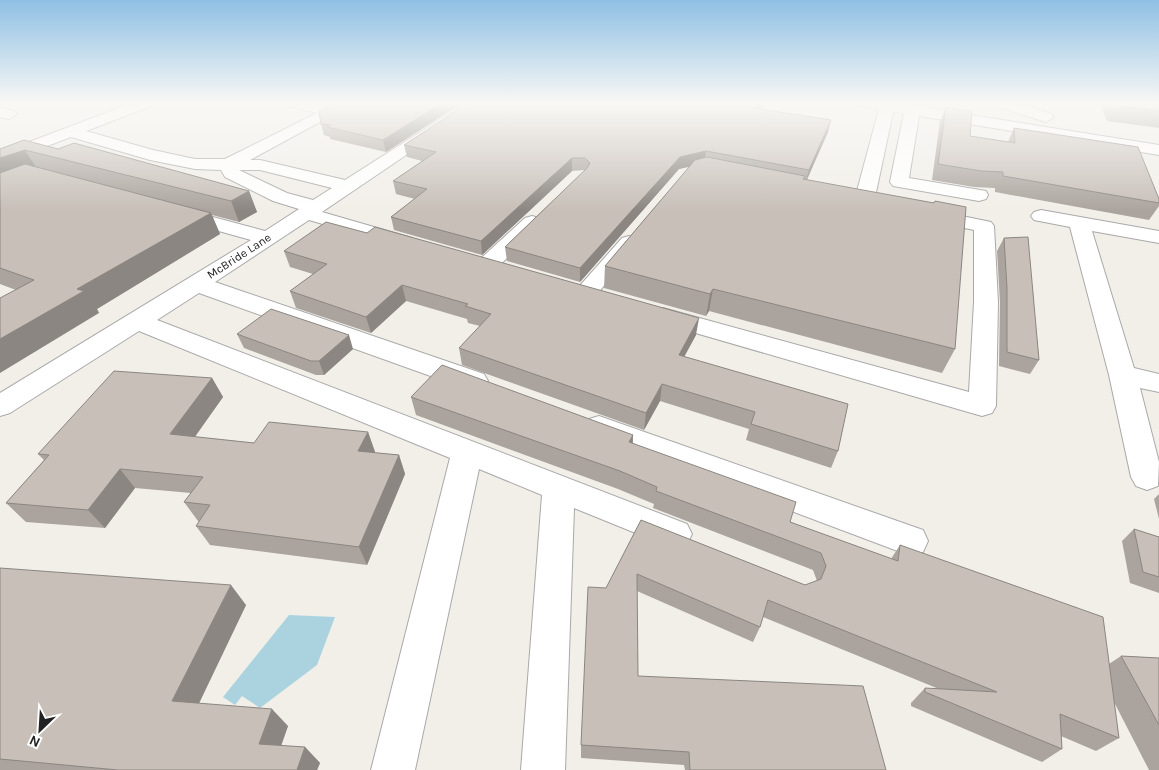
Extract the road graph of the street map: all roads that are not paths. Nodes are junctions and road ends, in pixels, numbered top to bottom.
1 (53, 139) edge
2 (96, 139) edge
3 (278, 139) edge
4 (420, 139) edge
5 (879, 139) edge
6 (907, 139) edge
7 (1099, 139) edge
8 (1133, 139) edge
9 (1159, 146) edge
10 (1159, 150) edge
11 (0, 159) edge
12 (229, 164) junction
13 (346, 186) junction
14 (979, 195) edge
15 (864, 202) edge
16 (161, 209) edge
17 (310, 210) junction
18 (543, 211) edge
19 (910, 211) edge
20 (1041, 216) dead end
21 (645, 222) edge
22 (1079, 222) junction
23 (1159, 237) edge
24 (266, 238) junction
25 (419, 246) edge
26 (511, 273) edge
27 (197, 284) junction
28 (560, 287) edge
29 (642, 310) edge
30 (138, 321) junction
31 (1123, 375) junction
32 (1159, 383) edge
33 (502, 392) edge
34 (0, 406) edge
35 (577, 419) edge
36 (467, 452) junction
37 (1146, 477) dead end
38 (558, 488) junction
39 (912, 541) dead end
40 (697, 542) edge
41 (394, 770) edge
42 (543, 770) edge

1 - 11 street
2 - 12 street
3 - 12 street
4 - 13 street, McBride Lane
5 - 15 street
6 - 14 street
7 - 10 street
8 - 9 street
12 - 13 street
12 - 17 street
13 - 17 street, McBride Lane
16 - 24 street
17 - 24 street, McBride Lane
17 - 25 street
18 - 26 street
19 - 29 street
20 - 22 street
21 - 28 street
22 - 23 street
22 - 31 street
24 - 27 street, McBride Lane
27 - 30 street, McBride Lane
27 - 33 street
30 - 34 street, McBride Lane
30 - 36 street
31 - 32 street
31 - 37 street
35 - 39 street
36 - 38 street
36 - 41 street
38 - 40 street
38 - 42 street

